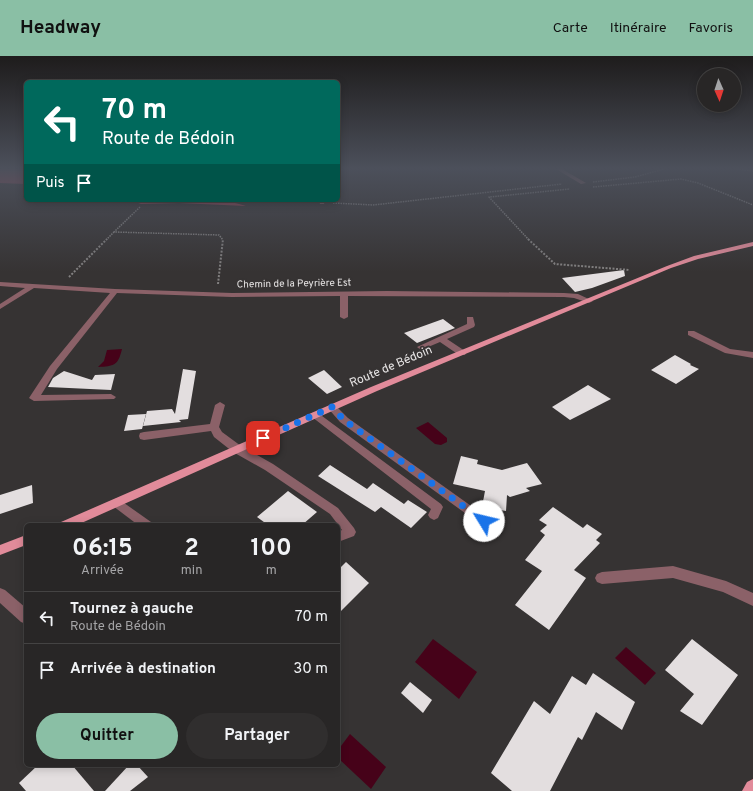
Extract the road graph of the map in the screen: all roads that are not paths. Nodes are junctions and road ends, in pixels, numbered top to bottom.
1 (753, 246) edge
2 (2, 286) edge
3 (31, 287) junction
4 (115, 291) junction
5 (344, 294) junction
6 (589, 301) junction
7 (0, 307) edge
8 (344, 317) dead end
9 (470, 318) dead end
10 (691, 333) dead end
11 (441, 339) junction
12 (421, 347) dead end
13 (462, 353) junction
14 (753, 355) edge
15 (111, 397) dead end
16 (220, 405) dead end
17 (332, 407) junction
18 (315, 415) junction
19 (214, 427) junction
20 (144, 436) dead end
21 (237, 449) junction
22 (117, 503) junction
23 (434, 515) dead end
24 (484, 521) dead end
25 (70, 523) edge
26 (144, 523) edge
27 (340, 536) edge
28 (24, 541) edge
29 (0, 550) edge
30 (602, 578) dead end
31 (0, 594) edge
32 (753, 600) edge
33 (24, 615) edge
34 (753, 788) edge
35 (751, 791) edge

1 - 6 main road, Route de Bédoin
2 - 3 street, Chemin de la Peyrière Est
3 - 4 street, Chemin de la Peyrière Est
3 - 7 street
4 - 5 street, Chemin de la Peyrière Est
4 - 15 street
5 - 6 street, Chemin de la Peyrière Est
5 - 8 street
6 - 13 main road, Route de Bédoin
9 - 11 street
10 - 14 street
11 - 12 street
11 - 13 street
13 - 17 main road, Route de Bédoin
16 - 19 street
17 - 18 main road, Route de Bédoin
17 - 24 street
18 - 21 main road, Route de Bédoin
18 - 23 street
19 - 20 street
19 - 21 street
21 - 22 main road, Route de Bédoin
21 - 27 street
22 - 25 main road, Route de Bédoin
22 - 26 street
28 - 29 main road
30 - 32 street
31 - 33 street
34 - 35 main road

